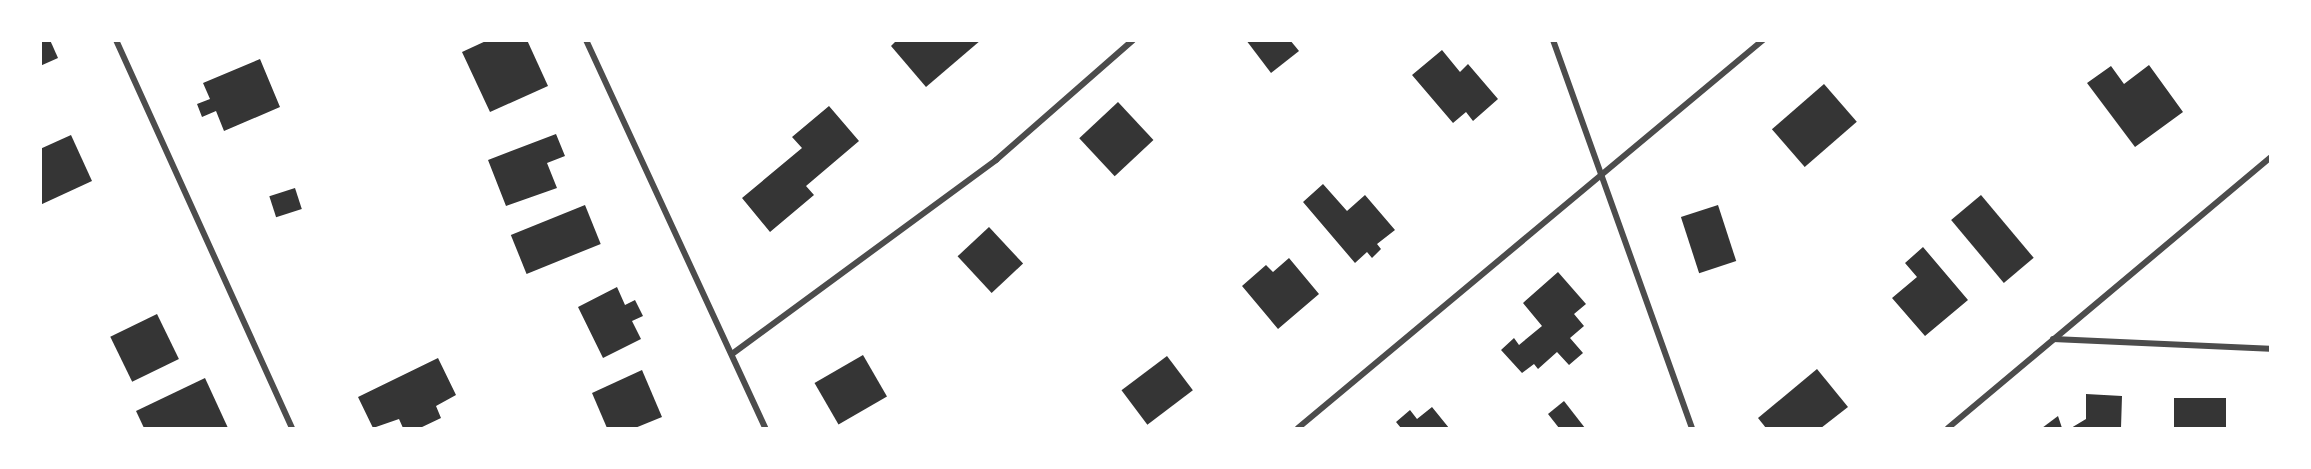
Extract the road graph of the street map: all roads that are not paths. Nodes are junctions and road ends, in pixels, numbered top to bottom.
1 (116, 40) edge
2 (586, 40) edge
3 (1133, 40) edge
4 (1553, 40) edge
5 (1763, 40) edge
6 (2271, 158) edge
7 (1599, 175) junction
8 (2052, 339) junction
9 (2271, 349) edge
10 (732, 354) junction
11 (291, 429) edge
12 (765, 429) edge
13 (1298, 429) edge
14 (1692, 429) edge
15 (1948, 429) edge

1 - 11 street
2 - 10 street
3 - 10 street
4 - 7 street
5 - 7 street
6 - 8 street
7 - 13 street
7 - 14 street
8 - 9 street
8 - 15 street
10 - 12 street

